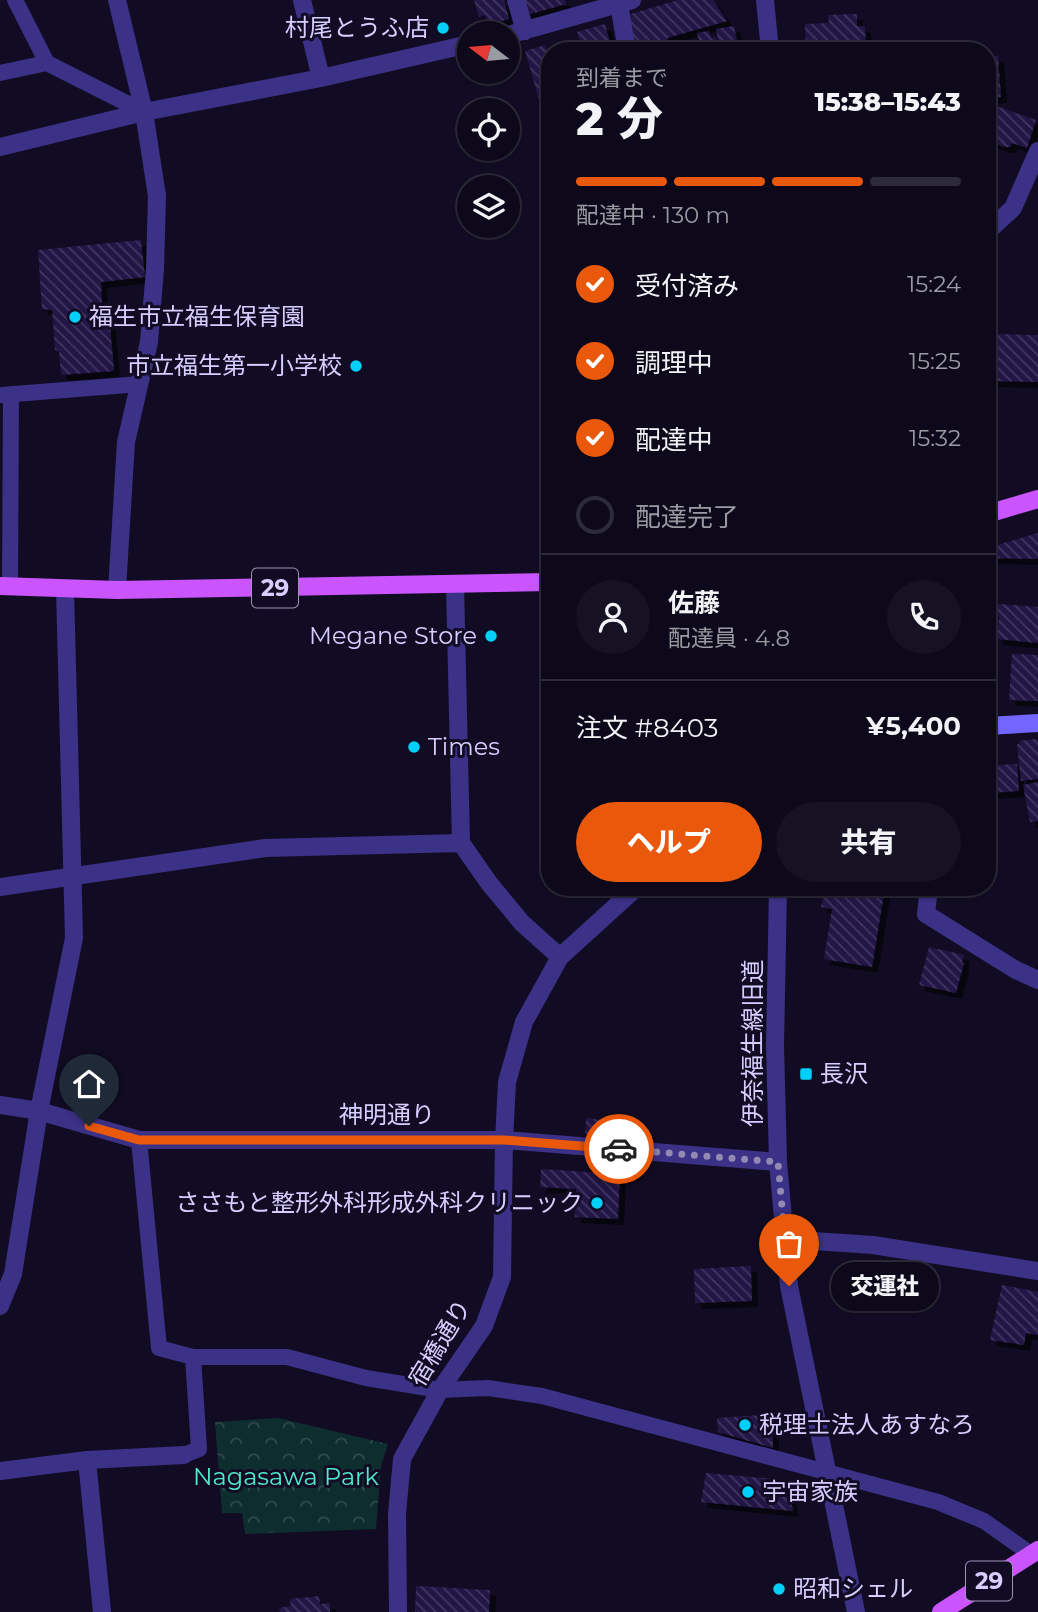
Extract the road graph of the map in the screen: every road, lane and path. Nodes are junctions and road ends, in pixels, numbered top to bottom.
1 (15, 0) edge
2 (117, 0) edge
3 (302, 0) edge
4 (516, 0) edge
5 (765, 0) edge
6 (625, 2) edge
7 (516, 21) edge
8 (520, 32) edge
9 (627, 42) edge
10 (769, 42) edge
11 (457, 47) edge
12 (47, 63) junction
13 (0, 73) edge
14 (321, 78) junction
15 (144, 112) junction
16 (0, 147) edge
17 (1038, 151) edge
18 (1034, 172) edge
19 (996, 224) edge
20 (140, 384) junction
21 (5, 394) edge
22 (1038, 499) edge
23 (996, 511) edge
24 (541, 582) edge
25 (455, 585) junction
26 (5, 586) edge
27 (65, 589) junction
28 (117, 590) junction
29 (1038, 723) edge
30 (996, 725) edge
31 (461, 843) junction
32 (71, 877) junction
33 (0, 887) edge
34 (627, 896) edge
35 (778, 896) edge
36 (928, 896) edge
37 (560, 957) junction
38 (1038, 980) edge
39 (0, 1105) edge
40 (39, 1111) junction
41 (139, 1140) junction
42 (504, 1140) junction
43 (778, 1162) junction
44 (784, 1239) junction
45 (1038, 1271) edge
46 (0, 1306) edge
47 (193, 1357) junction
48 (440, 1390) junction
49 (184, 1455) joint
50 (87, 1460) junction
51 (0, 1471) edge
52 (827, 1471) junction
53 (1035, 1552) edge
54 (102, 1612) edge
55 (398, 1612) edge
56 (856, 1612) edge
57 (941, 1612) edge

1 - 12 lane
2 - 15 street
3 - 14 street
4 - 7 street
5 - 10 street
6 - 8 street
6 - 9 street
11 - 14 street
12 - 13 lane
12 - 15 lane
14 - 15 street
15 - 16 street
15 - 20 street
17 - 18 street
18 - 19 street
20 - 21 lane
20 - 28 street
21 - 26 lane
22 - 23 main road
24 - 25 main road, 29
25 - 28 main road, 29
25 - 31 street
26 - 27 main road, 29
27 - 28 main road, 29
27 - 32 street
29 - 30 main road
31 - 32 street
31 - 37 street
32 - 33 street
32 - 40 street
34 - 37 street, 宿橋通り
35 - 43 street, 伊奈福生線旧道
36 - 38 street
37 - 42 street, 宿橋通り
39 - 40 street, 神明通り
40 - 41 street, 神明通り
40 - 46 street
41 - 42 street, 神明通り
41 - 47 lane
42 - 43 street, 神明通り
42 - 48 street, 宿橋通り
43 - 44 street, 伊奈福生線旧道
44 - 45 street
44 - 52 street, 伊奈福生線旧道
47 - 48 lane
47 - 49 lane
48 - 52 lane
48 - 55 street, 宿橋通り
49 - 50 street
50 - 51 street
50 - 54 street
52 - 53 lane
52 - 56 street, 伊奈福生線旧道
53 - 57 main road, 29

